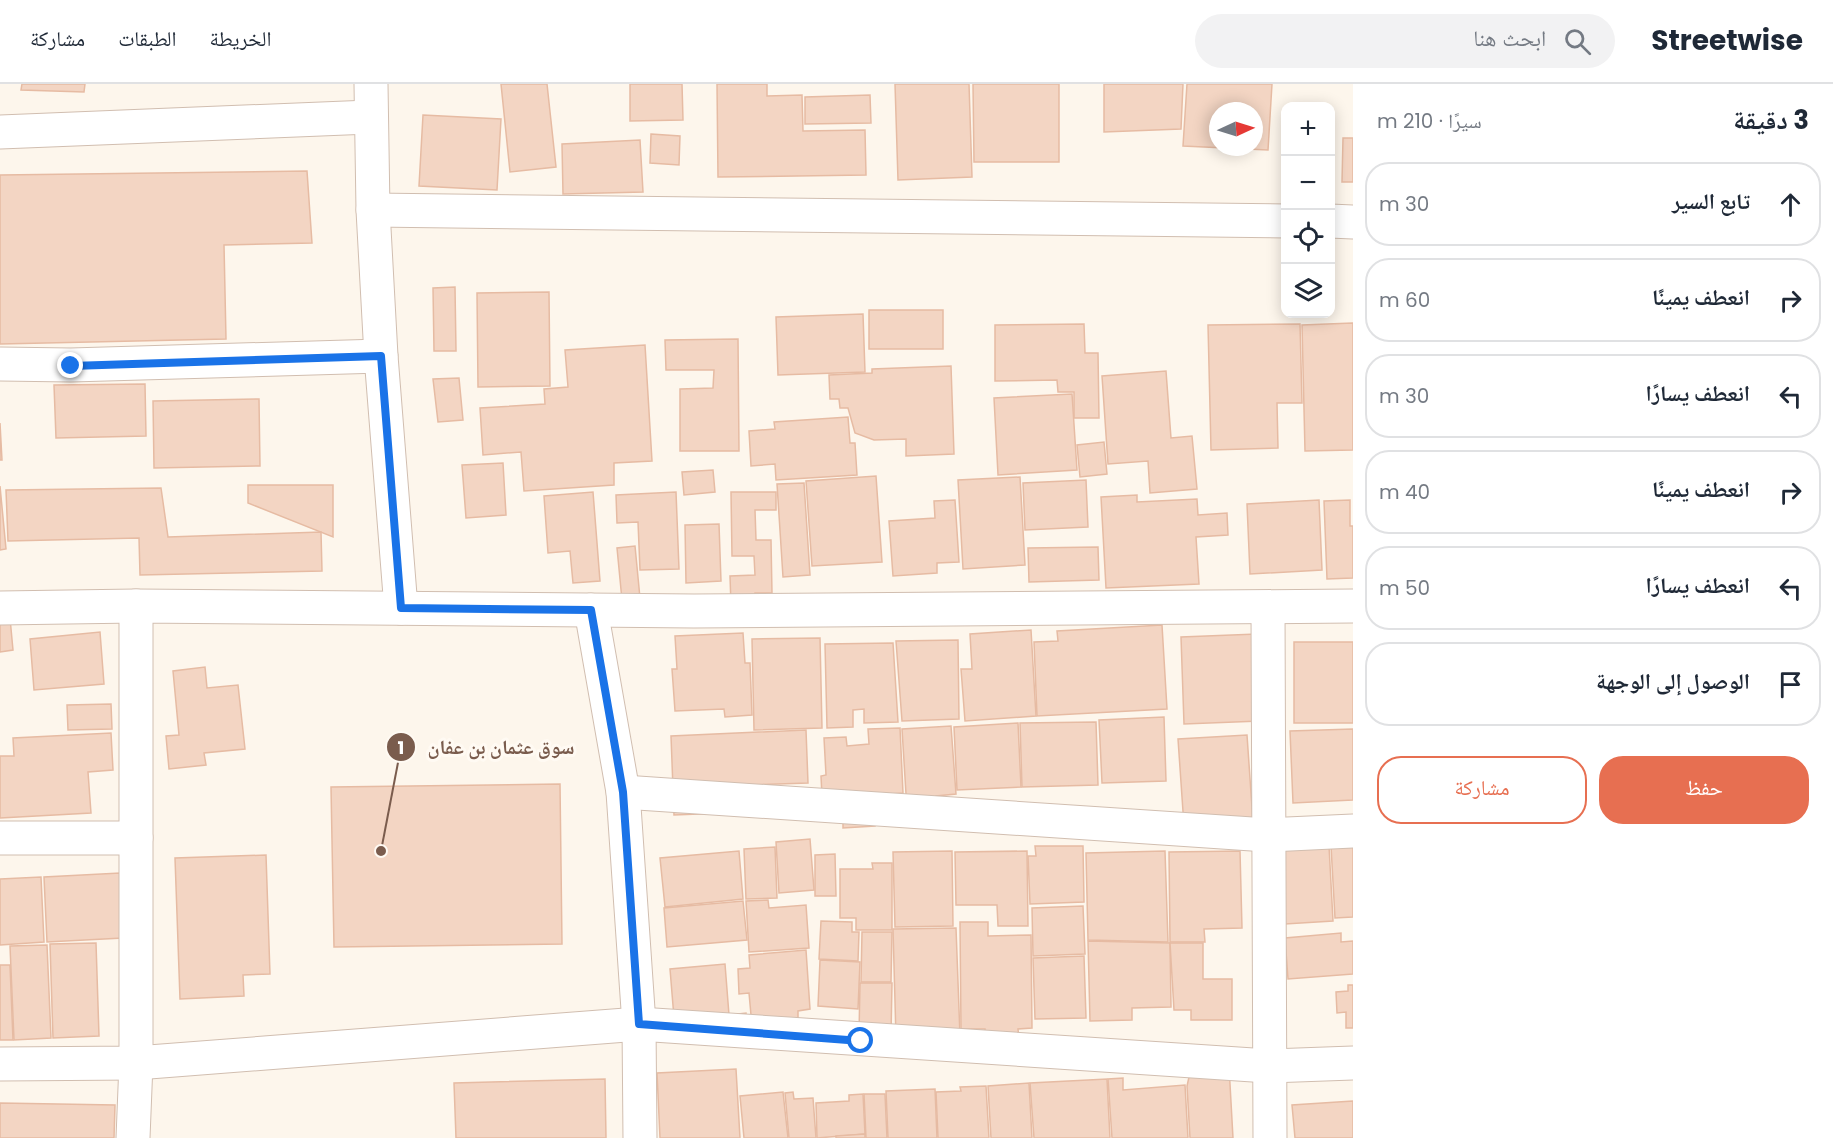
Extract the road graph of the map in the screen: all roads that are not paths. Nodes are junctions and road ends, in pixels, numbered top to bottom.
1 (372, 84) edge
2 (370, 117) junction
3 (0, 132) edge
4 (373, 210) junction
5 (1281, 221) edge
6 (1335, 221) edge
7 (1353, 222) edge
8 (381, 356) junction
9 (0, 364) edge
10 (136, 606) junction
11 (1353, 606) edge
12 (0, 608) edge
13 (401, 608) junction
14 (1268, 608) junction
15 (591, 610) junction
16 (623, 792) junction
17 (1353, 831) edge
18 (1267, 834) junction
19 (0, 838) edge
20 (136, 838) junction
21 (639, 1024) junction
22 (136, 1063) junction
23 (1353, 1063) edge
24 (0, 1064) edge
25 (1268, 1065) junction
26 (133, 1138) edge
27 (640, 1138) edge
28 (1270, 1138) edge

1 - 2 street
2 - 3 street
2 - 4 street
4 - 5 street
4 - 8 street
6 - 7 street
8 - 9 street
8 - 13 street
10 - 12 street
10 - 13 street
10 - 20 street
11 - 14 street
13 - 15 street
14 - 15 street
14 - 18 street
15 - 16 street
16 - 18 street
16 - 21 street
17 - 18 street
18 - 25 street
19 - 20 street
20 - 22 street
21 - 22 street
21 - 25 street
21 - 27 street
22 - 24 street
22 - 26 street
23 - 25 street
25 - 28 street

